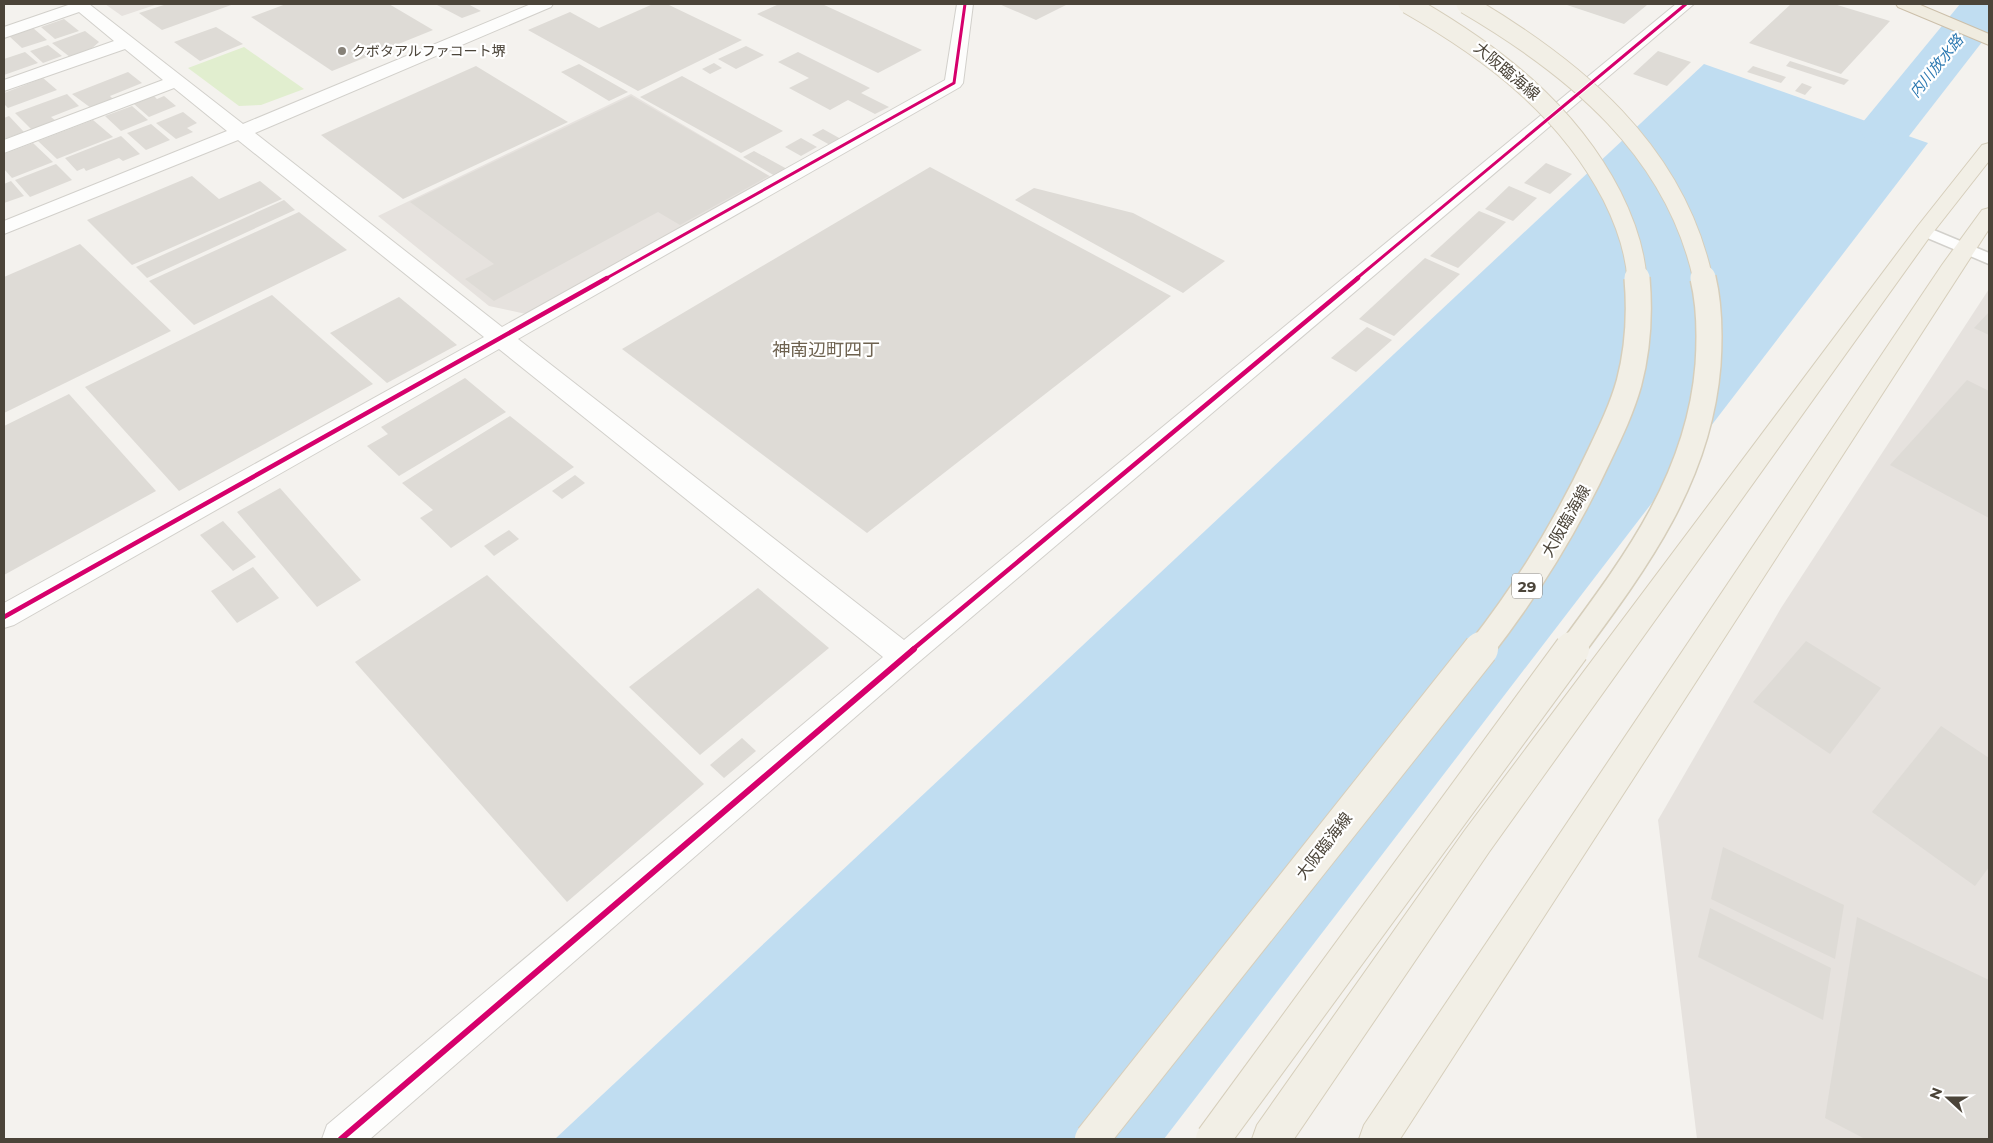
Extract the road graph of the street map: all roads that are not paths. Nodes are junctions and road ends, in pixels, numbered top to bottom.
1 (546, 4) edge
2 (965, 4) edge
3 (1408, 4) edge
4 (1466, 4) edge
5 (1686, 4) edge
6 (80, 5) edge
7 (1909, 6) edge
8 (4, 33) edge
9 (1989, 40) edge
10 (128, 42) junction
11 (177, 81) junction
12 (4, 86) edge
13 (241, 132) junction
14 (4, 147) edge
15 (1989, 149) edge
16 (1989, 214) edge
17 (4, 228) edge
18 (1924, 231) junction
19 (1977, 254) edge
20 (501, 337) junction
21 (4, 617) edge
22 (904, 657) junction
23 (341, 1139) edge
24 (1092, 1139) edge
25 (1212, 1139) edge
26 (1271, 1139) edge
27 (1378, 1139) edge

1 - 13 street
2 - 20 street
3 - 24 main road, 大阪臨海線 / 29, bridge
4 - 25 main road, 大阪臨海線, bridge
5 - 22 street
6 - 8 street
6 - 10 street
7 - 9 highway
10 - 11 street
10 - 12 street
11 - 13 street
11 - 14 street
13 - 17 street
13 - 20 street
15 - 18 main road
16 - 19 main road
18 - 19 lane
18 - 26 main road
19 - 27 main road
20 - 21 street
20 - 22 street
22 - 23 street

